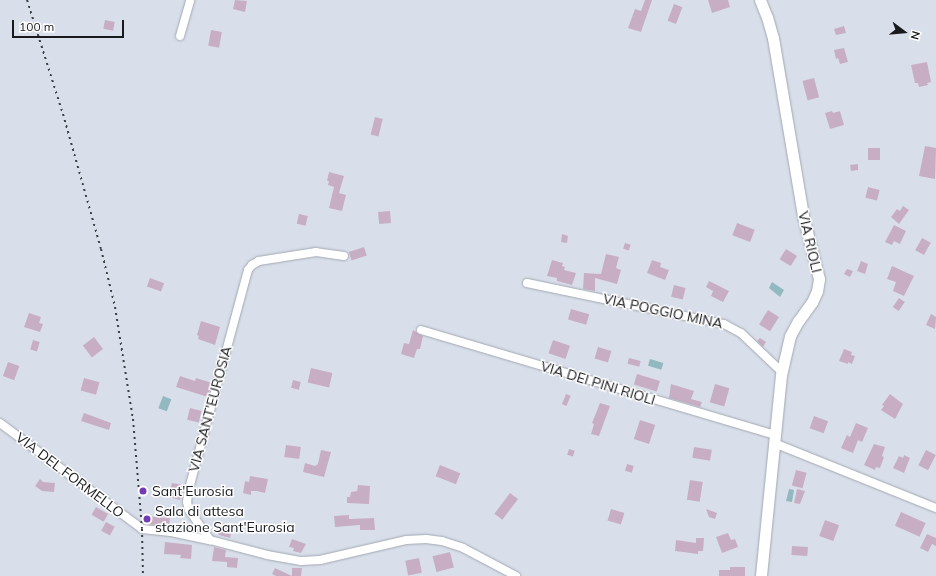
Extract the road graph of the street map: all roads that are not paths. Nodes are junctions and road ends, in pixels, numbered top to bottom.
1 (190, 0) edge
2 (760, 0) edge
3 (180, 36) dead end
4 (344, 256) dead end
5 (527, 283) dead end
6 (421, 330) dead end
7 (782, 372) junction
8 (0, 423) edge
9 (774, 439) junction
10 (936, 508) edge
11 (210, 540) junction
12 (516, 576) edge
13 (761, 576) edge

1 - 3 street
2 - 7 main road, VIA RIOLI
4 - 11 street, VIA SANT'EUROSIA
5 - 7 street, VIA POGGIO MINA
6 - 9 street, VIA DEI PINI RIOLI
7 - 9 main road, VIA RIOLI
8 - 11 street, VIA DEL FORMELLO
9 - 10 street, VIA DEI PINI RIOLI
9 - 13 main road, VIA RIOLI
11 - 12 street

